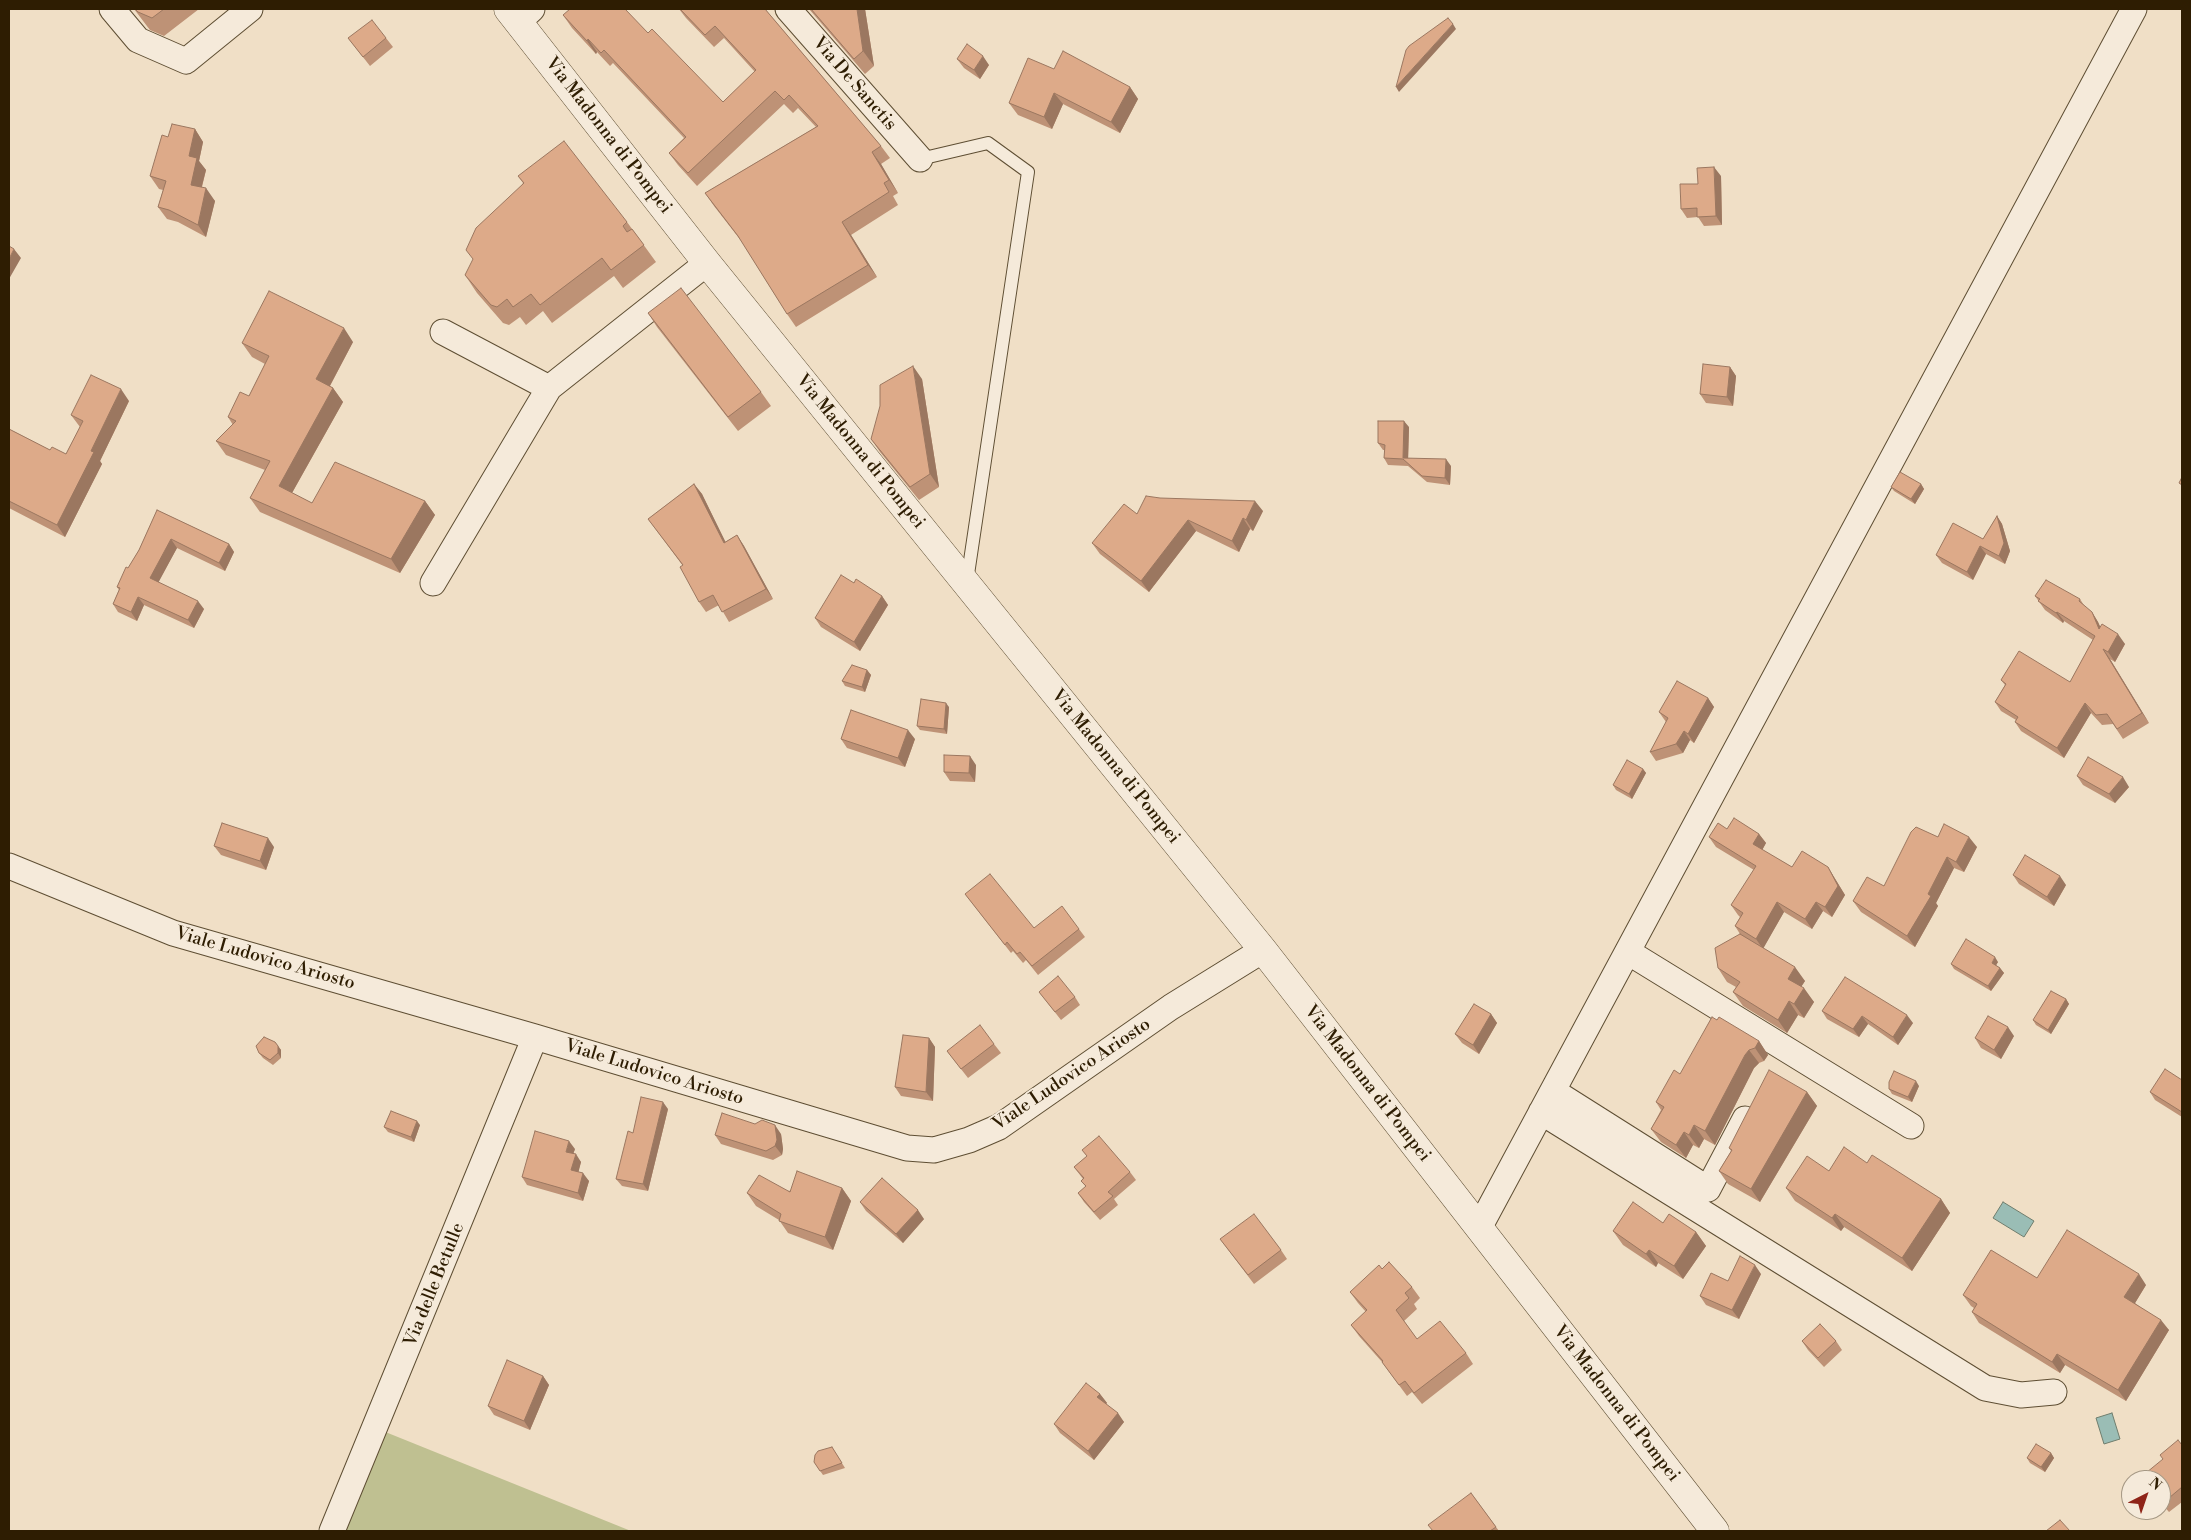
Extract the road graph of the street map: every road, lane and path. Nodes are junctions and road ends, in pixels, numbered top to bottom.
1 (112, 9) edge
2 (250, 9) edge
3 (788, 9) edge
4 (2134, 9) edge
5 (520, 13) edge
6 (920, 159) joint
7 (707, 263) junction
8 (443, 332) dead end
9 (549, 388) junction
10 (434, 583) dead end
11 (966, 583) junction
12 (9, 866) edge
13 (1263, 950) junction
14 (1628, 952) junction
15 (535, 1037) junction
16 (1547, 1101) junction
17 (1754, 1102) edge
18 (1911, 1126) dead end
19 (1479, 1228) junction
20 (2054, 1392) dead end
21 (332, 1531) edge
22 (1715, 1531) edge

1 - 2 street
3 - 6 street, Via De Sanctis
4 - 14 street
5 - 7 street, Via Madonna di Pompei
6 - 11 lane
7 - 9 street
7 - 11 street, Via Madonna di Pompei
8 - 9 street
9 - 10 street
11 - 13 street, Via Madonna di Pompei
12 - 15 street, Viale Ludovico Ariosto
13 - 15 street, Viale Ludovico Ariosto
13 - 19 street, Via Madonna di Pompei
14 - 16 street
14 - 18 street
15 - 21 street, Via delle Betulle
16 - 17 street
16 - 19 street
16 - 20 street
19 - 22 street, Via Madonna di Pompei

